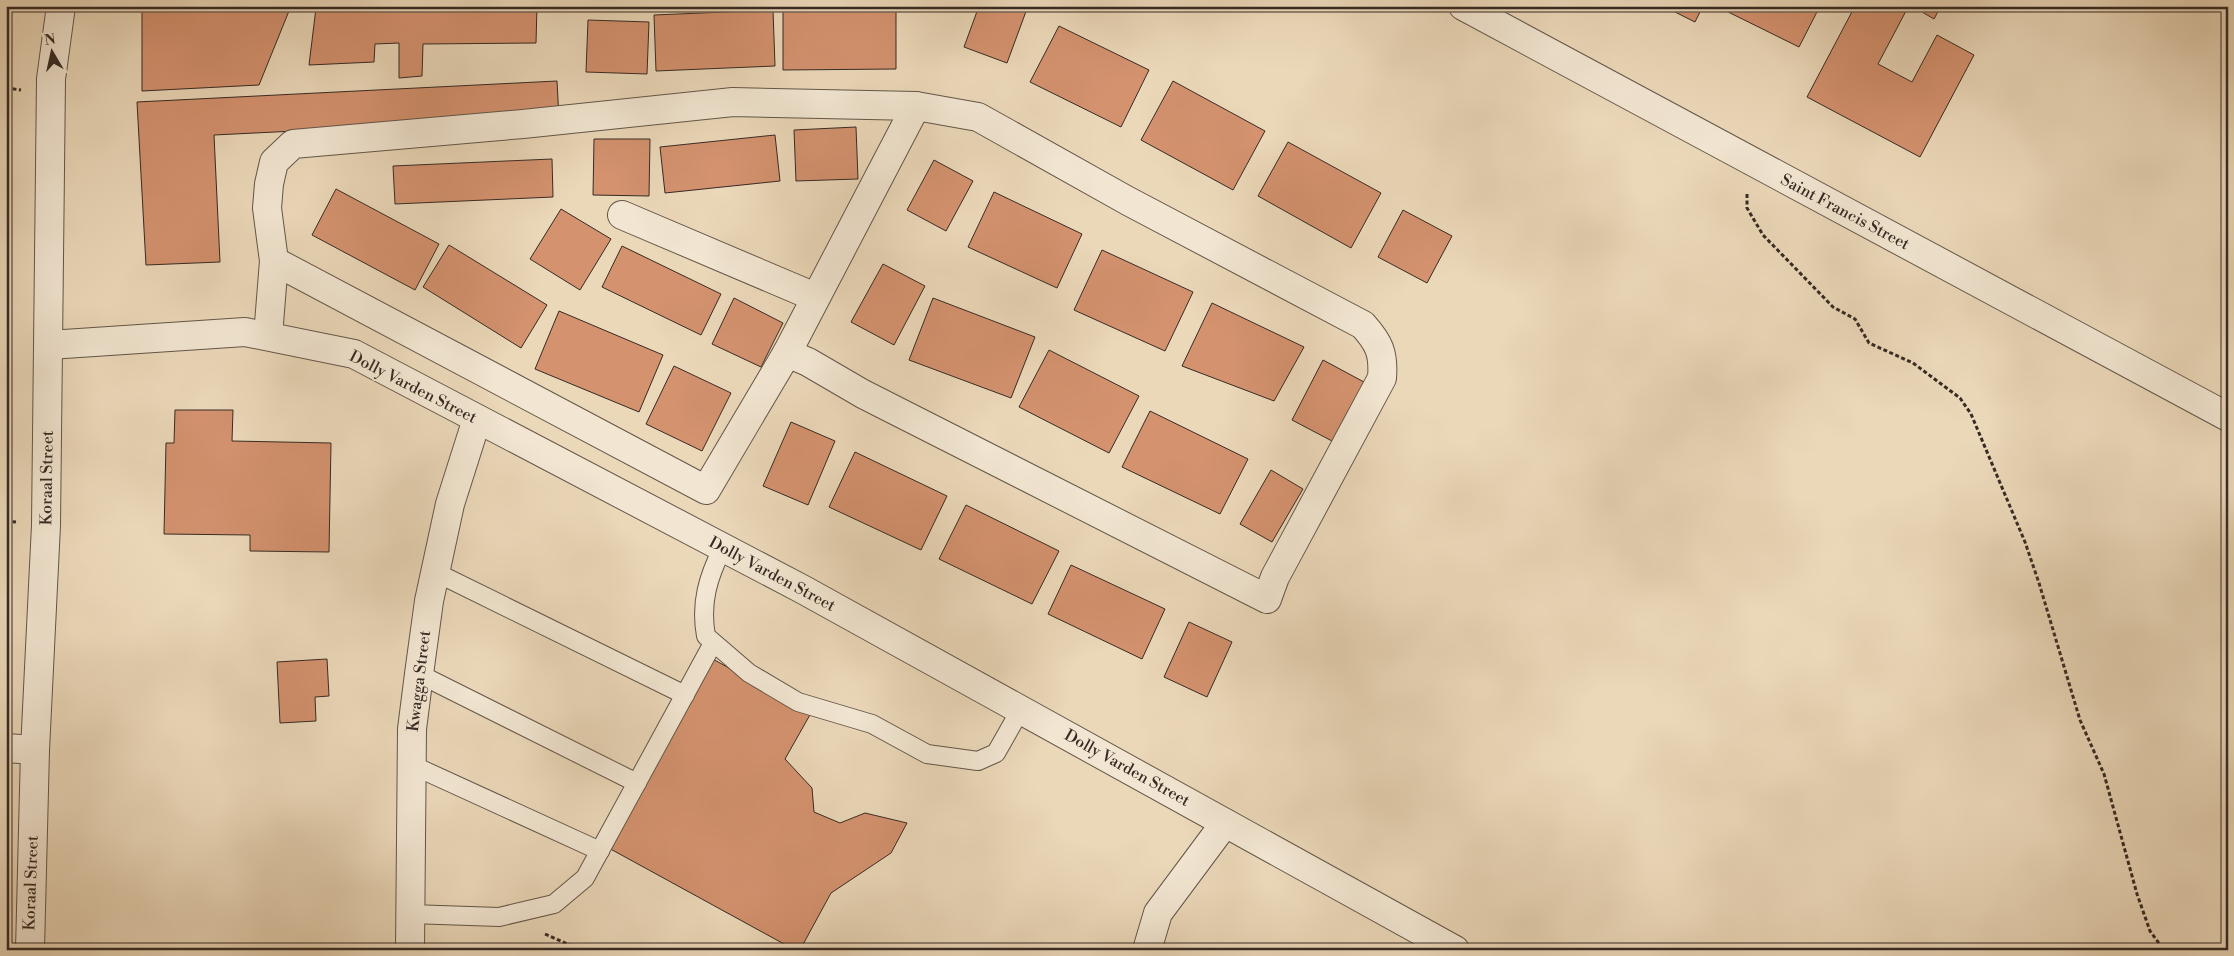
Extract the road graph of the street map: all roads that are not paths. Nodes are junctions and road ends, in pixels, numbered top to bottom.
1 (61, 6) edge
2 (1463, 6) edge
3 (916, 106) junction
4 (622, 215) dead end
5 (274, 261) junction
6 (815, 296) junction
7 (268, 336) junction
8 (49, 345) junction
9 (787, 353) junction
10 (477, 418) junction
11 (2228, 418) edge
12 (722, 547) junction
13 (435, 572) junction
14 (713, 643) junction
15 (419, 674) junction
16 (685, 695) junction
17 (1021, 709) junction
18 (6, 748) edge
19 (35, 750) junction
20 (412, 765) junction
21 (637, 782) junction
22 (1225, 822) junction
23 (600, 851) junction
24 (410, 914) junction
25 (30, 950) edge
26 (410, 950) edge
27 (1147, 950) edge
28 (1455, 950) edge

1 - 8 street, Koraal Street
2 - 11 street, Saint Francis Street
3 - 5 street
3 - 6 street
3 - 9 street
4 - 6 street
5 - 7 street
5 - 9 street
6 - 9 street
7 - 8 street, Dolly Varden Street
7 - 10 street, Dolly Varden Street
8 - 19 street, Koraal Street
10 - 12 street, Dolly Varden Street
10 - 13 street, Kwagga Street
12 - 14 lane
12 - 17 street, Dolly Varden Street
13 - 15 street, Kwagga Street
13 - 16 lane
14 - 16 lane
14 - 17 lane
15 - 20 street, Kwagga Street
15 - 21 lane
16 - 21 lane
17 - 22 street, Dolly Varden Street
18 - 19 street
19 - 25 street, Koraal Street
20 - 23 lane
20 - 24 street, Kwagga Street
21 - 23 lane
22 - 27 street
22 - 28 street, Dolly Varden Street
23 - 24 lane
24 - 26 street, Kwagga Street

